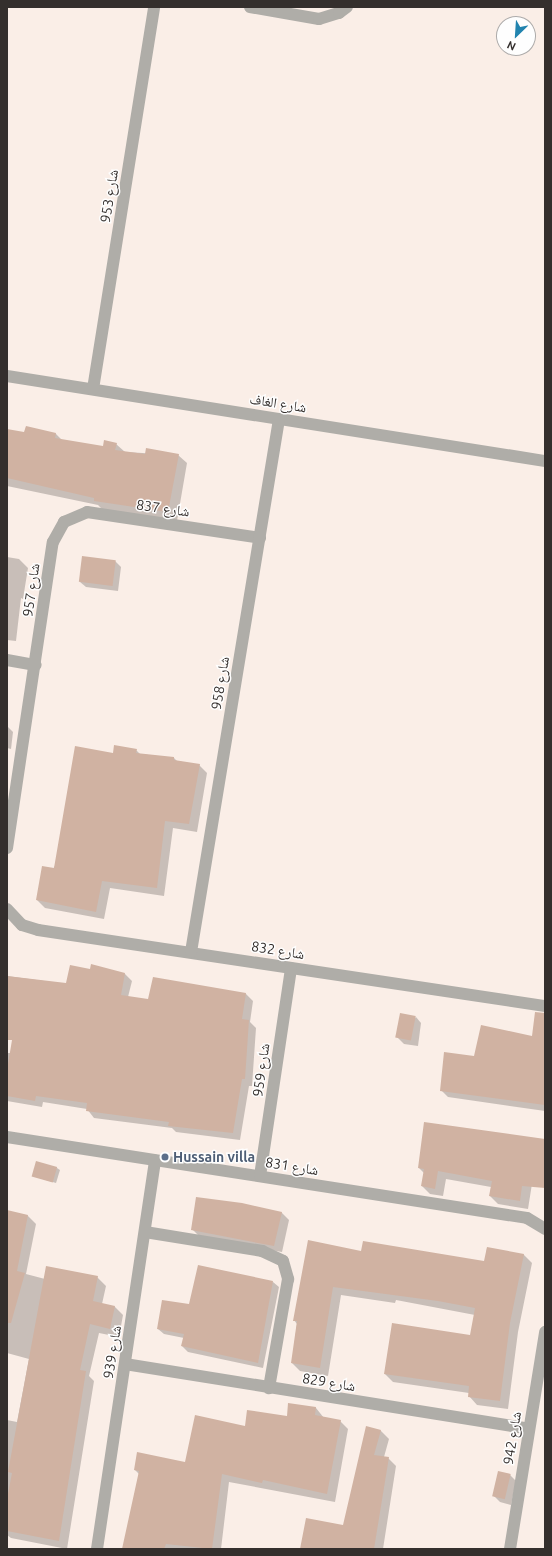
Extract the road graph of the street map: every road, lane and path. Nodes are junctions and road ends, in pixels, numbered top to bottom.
1 (154, 7) edge
2 (250, 7) edge
3 (347, 7) edge
4 (7, 376) edge
5 (93, 389) junction
6 (279, 419) junction
7 (545, 461) edge
8 (64, 522) joint
9 (260, 538) junction
10 (7, 660) edge
11 (36, 664) junction
12 (7, 848) edge
13 (8, 913) edge
14 (191, 952) junction
15 (291, 968) junction
16 (545, 1006) edge
17 (7, 1137) edge
18 (155, 1160) junction
19 (260, 1176) junction
20 (545, 1229) edge
21 (145, 1232) junction
22 (545, 1332) edge
23 (125, 1364) junction
24 (269, 1388) junction
25 (529, 1429) junction
26 (97, 1549) edge
27 (510, 1549) edge

1 - 5 street, شارع 953
2 - 3 street
4 - 5 street, شارع الغاف
5 - 6 street, شارع الغاف
6 - 7 street, شارع الغاف
6 - 9 street, شارع 958
8 - 9 street, شارع 837
8 - 11 street, شارع 957
9 - 14 street, شارع 958
10 - 11 street
11 - 12 street, شارع 957
13 - 14 street, شارع 832
14 - 15 street, شارع 832
15 - 16 street, شارع 832
15 - 19 street, شارع 959
17 - 18 street, شارع 831
18 - 19 street, شارع 831
18 - 21 street, شارع 939
19 - 20 street, شارع 831
21 - 23 street, شارع 939
21 - 24 street
22 - 25 street, شارع 942
23 - 24 street, شارع 829
23 - 26 street, شارع 939
24 - 25 street, شارع 829
25 - 27 street, شارع 942

